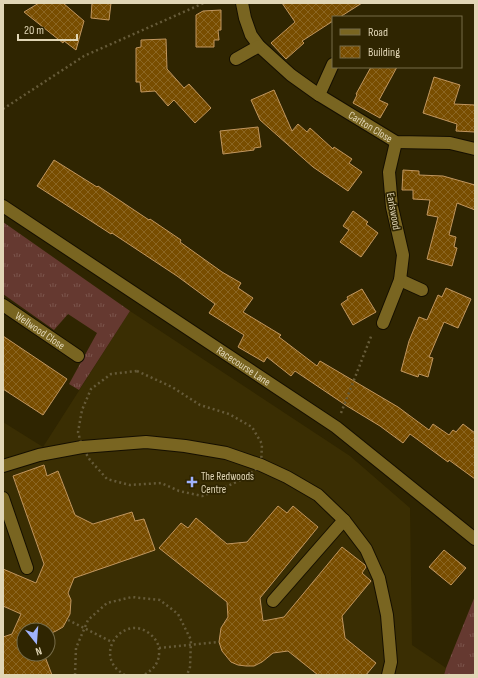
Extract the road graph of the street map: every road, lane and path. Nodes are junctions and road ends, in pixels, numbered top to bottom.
1 (204, 3) edge
2 (242, 3) edge
3 (259, 46) junction
4 (236, 59) dead end
5 (332, 66) edge
6 (319, 95) junction
7 (3, 109) edge
8 (396, 142) junction
9 (475, 149) edge
10 (3, 206) edge
11 (400, 280) junction
12 (422, 290) dead end
13 (3, 305) edge
14 (383, 323) joint
15 (78, 356) dead end
16 (336, 427) junction
17 (3, 466) edge
18 (3, 498) edge
19 (344, 520) junction
20 (475, 539) edge
21 (27, 568) dead end
22 (272, 601) dead end
23 (68, 620) dead end
24 (85, 628) junction
25 (112, 642) junction
26 (219, 642) dead end
27 (190, 646) junction
28 (159, 648) junction
29 (75, 675) edge
30 (125, 675) edge
31 (144, 675) edge
32 (187, 675) edge
33 (388, 675) edge

1 - 7 path
2 - 3 street, Carlton Close
3 - 4 street
3 - 6 street, Carlton Close
5 - 6 street
6 - 8 street, Carlton Close
8 - 9 street, Carlton Close
8 - 11 street, Earlswood
10 - 16 street, Racecourse Lane
11 - 12 street
11 - 14 street, Earlswood
13 - 15 street, Wellwood Close
14 - 16 path
16 - 20 street, Racecourse Lane
17 - 19 street
18 - 21 street
19 - 22 street
19 - 33 street
23 - 24 path
24 - 25 path
24 - 27 path
24 - 29 path
25 - 28 path
25 - 30 path
26 - 27 path
27 - 28 path
27 - 32 path
28 - 31 path

